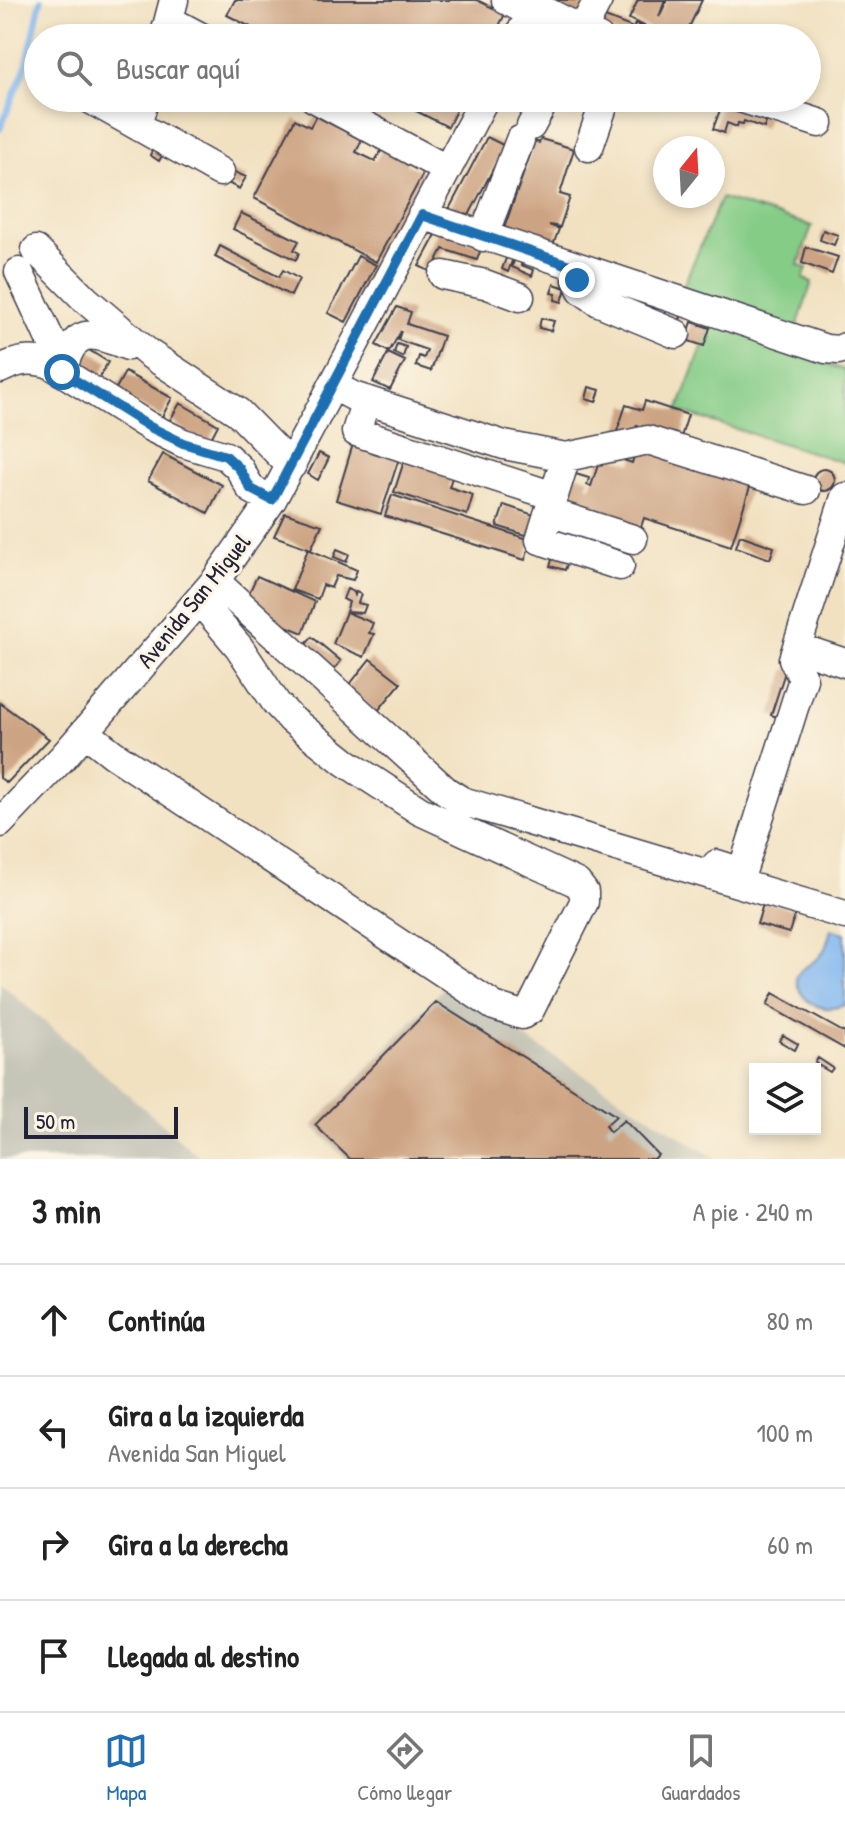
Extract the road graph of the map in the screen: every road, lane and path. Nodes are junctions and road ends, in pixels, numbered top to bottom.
1 (506, 0) edge
2 (598, 0) edge
3 (535, 6) edge
4 (525, 24) edge
5 (567, 24) edge
6 (590, 24) edge
7 (113, 112) edge
8 (141, 112) edge
9 (340, 112) edge
10 (477, 112) edge
11 (538, 112) edge
12 (601, 112) edge
13 (784, 112) edge
14 (819, 123) dead end
15 (137, 125) junction
16 (589, 147) dead end
17 (446, 169) junction
18 (220, 172) dead end
19 (422, 215) junction
20 (492, 239) junction
21 (581, 269) junction
22 (443, 275) dead end
23 (485, 284) junction
24 (520, 297) dead end
25 (676, 334) dead end
26 (845, 347) edge
27 (148, 353) junction
28 (64, 366) junction
29 (0, 369) edge
30 (334, 386) junction
31 (366, 400) junction
32 (566, 457) junction
33 (292, 465) junction
34 (806, 490) dead end
35 (845, 497) edge
36 (272, 500) junction
37 (551, 504) junction
38 (633, 539) dead end
39 (620, 566) dead end
40 (207, 590) junction
41 (797, 647) junction
42 (845, 663) edge
43 (85, 732) junction
44 (0, 823) edge
45 (714, 877) junction
46 (845, 915) edge

1 - 3 street
2 - 6 street
3 - 4 street
3 - 5 street
7 - 15 street
8 - 15 street
9 - 17 street
10 - 17 street, Avenida San Miguel
11 - 20 street
12 - 16 street
13 - 14 street
15 - 18 street
17 - 19 street, Avenida San Miguel
19 - 20 street
19 - 30 street, Avenida San Miguel
20 - 21 street
20 - 23 street
21 - 25 street
21 - 26 street
22 - 23 street
23 - 24 street
27 - 28 street
27 - 28 street
27 - 33 street
28 - 29 street
28 - 36 street
30 - 31 street
30 - 33 street, Avenida San Miguel
31 - 32 street
31 - 37 street
32 - 34 street
32 - 37 street
33 - 36 street, Avenida San Miguel
35 - 41 street
36 - 40 street, Avenida San Miguel
37 - 38 street
37 - 39 street
40 - 43 street, Avenida San Miguel
40 - 43 street
40 - 45 street
41 - 42 street
41 - 45 street
43 - 44 street, Avenida San Miguel
45 - 46 street

